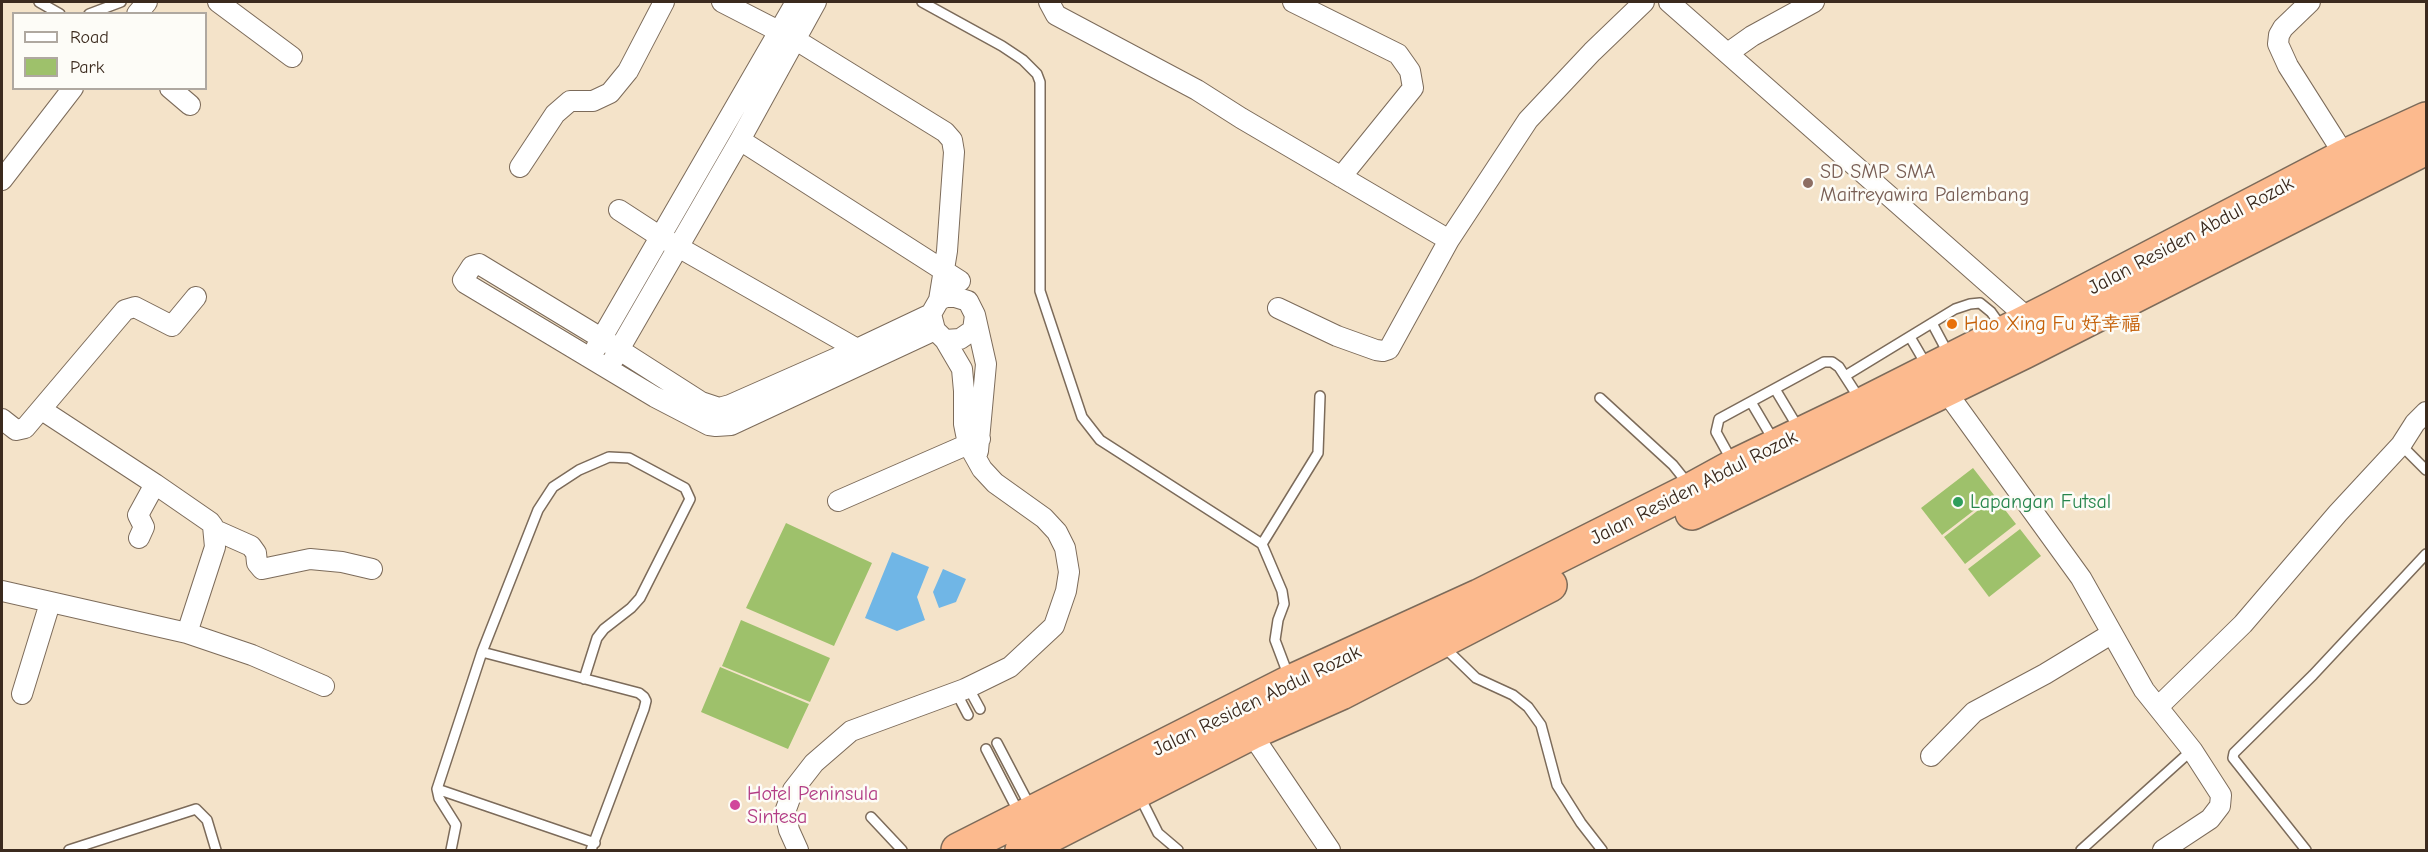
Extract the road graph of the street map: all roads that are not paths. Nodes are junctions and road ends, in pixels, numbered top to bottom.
1 (39, 2) edge
2 (121, 2) edge
3 (218, 2) edge
4 (664, 2) edge
5 (722, 2) edge
6 (796, 2) edge
7 (816, 2) edge
8 (922, 2) edge
9 (1048, 2) edge
10 (1293, 2) edge
11 (1644, 2) edge
12 (1669, 2) edge
13 (1814, 2) edge
14 (2310, 2) edge
15 (56, 12) edge
16 (94, 12) edge
17 (788, 36) junction
18 (1728, 53) junction
19 (292, 57) dead end
20 (72, 90) edge
21 (172, 90) edge
22 (190, 105) dead end
23 (2427, 118) edge
24 (740, 140) junction
25 (2427, 148) edge
26 (520, 167) dead end
27 (2354, 168) junction
28 (1341, 177) junction
29 (2, 180) edge
30 (619, 210) dead end
31 (659, 236) junction
32 (1449, 240) junction
33 (677, 247) junction
34 (952, 276) junction
35 (196, 297) dead end
36 (972, 308) junction
37 (1278, 308) dead end
38 (938, 321) junction
39 (1932, 323) junction
40 (2018, 326) junction
41 (1910, 337) junction
42 (601, 338) junction
43 (619, 349) junction
44 (857, 349) junction
45 (590, 358) junction
46 (608, 369) junction
47 (1942, 373) junction
48 (1845, 376) junction
49 (1775, 388) junction
50 (784, 390) junction
51 (1320, 396) dead end
52 (1600, 398) dead end
53 (1751, 402) junction
54 (1863, 404) junction
55 (42, 410) junction
56 (2427, 412) edge
57 (717, 417) junction
58 (2, 419) edge
59 (1789, 440) junction
60 (2401, 445) junction
61 (975, 448) junction
62 (1734, 466) junction
63 (2427, 470) edge
64 (155, 484) junction
65 (1692, 489) junction
66 (838, 501) dead end
67 (215, 530) junction
68 (139, 538) dead end
69 (1262, 544) junction
70 (2427, 554) edge
71 (372, 569) dead end
72 (2, 591) edge
73 (50, 603) junction
74 (187, 633) junction
75 (2111, 634) junction
76 (1439, 642) junction
77 (482, 652) junction
78 (584, 679) junction
79 (1290, 682) junction
80 (324, 686) dead end
81 (962, 689) junction
82 (22, 694) dead end
83 (2158, 707) junction
84 (980, 709) dead end
85 (968, 715) dead end
86 (1251, 733) junction
87 (997, 743) dead end
88 (986, 749) dead end
89 (2192, 750) junction
90 (1931, 756) dead end
91 (437, 789) junction
92 (1137, 792) junction
93 (871, 817) dead end
94 (1030, 835) edge
95 (593, 847) edge
96 (69, 850) edge
97 (216, 850) edge
98 (451, 850) edge
99 (798, 850) edge
100 (902, 850) edge
101 (958, 850) edge
102 (1178, 850) edge
103 (1330, 850) edge
104 (1602, 850) edge
105 (2081, 850) edge
106 (2163, 850) edge
107 (2306, 850) edge

1 - 15 lane
2 - 16 lane
3 - 19 street
4 - 26 street
5 - 17 street
6 - 17 street
7 - 17 street
8 - 69 lane
9 - 28 street
10 - 28 street
11 - 32 street
12 - 18 street
13 - 18 street
14 - 27 street
17 - 24 street
17 - 31 street
17 - 34 street
18 - 40 street
20 - 29 street
21 - 22 street
23 - 27 highway, Jalan Residen Abdul Rozak
24 - 33 street
24 - 34 street
25 - 27 highway, Jalan Residen Abdul Rozak
27 - 40 highway, Jalan Residen Abdul Rozak
27 - 47 highway, Jalan Residen Abdul Rozak
28 - 32 street
30 - 31 street
31 - 33 street
31 - 42 street
32 - 37 street
33 - 43 street
33 - 44 street
34 - 36 street
34 - 38 street
35 - 55 street
36 - 38 street
36 - 38 street
36 - 61 street
38 - 44 street
38 - 50 street
38 - 61 street
39 - 40 lane
39 - 41 lane
39 - 47 lane
40 - 47 highway, Jalan Residen Abdul Rozak
41 - 47 lane
41 - 48 lane
42 - 43 street
42 - 45 street
42 - 45 street
43 - 46 street
43 - 57 street
44 - 50 street
45 - 46 street
46 - 57 street
47 - 54 highway, Jalan Residen Abdul Rozak
47 - 75 street
47 - 76 highway, Jalan Residen Abdul Rozak
48 - 49 lane
48 - 54 lane
49 - 53 lane
49 - 59 lane
50 - 57 street
51 - 69 lane
52 - 65 lane
53 - 59 lane
53 - 62 lane
54 - 59 highway, Jalan Residen Abdul Rozak
55 - 58 street
55 - 64 street
56 - 60 street
59 - 62 highway, Jalan Residen Abdul Rozak
60 - 63 lane
60 - 83 street
61 - 66 street
61 - 81 street
62 - 65 highway, Jalan Residen Abdul Rozak
64 - 67 street
64 - 68 street
65 - 79 highway, Jalan Residen Abdul Rozak
67 - 71 street
67 - 74 street
69 - 79 lane
70 - 107 lane
72 - 73 street
73 - 74 street
73 - 82 street
74 - 80 street
75 - 83 street
75 - 90 street
76 - 86 highway, Jalan Residen Abdul Rozak
76 - 104 lane
77 - 78 lane
77 - 78 lane
77 - 91 lane
78 - 95 lane
79 - 94 highway, Jalan Residen Abdul Rozak
81 - 84 lane
81 - 85 lane
81 - 99 street
83 - 89 street
86 - 92 highway, Jalan Residen Abdul Rozak
86 - 103 street
87 - 94 lane
88 - 94 lane
89 - 105 lane
89 - 106 street
91 - 95 lane
91 - 98 lane
92 - 94 highway, Jalan Residen Abdul Rozak
92 - 102 lane
93 - 100 lane
94 - 101 highway, Jalan Residen Abdul Rozak
96 - 97 lane

